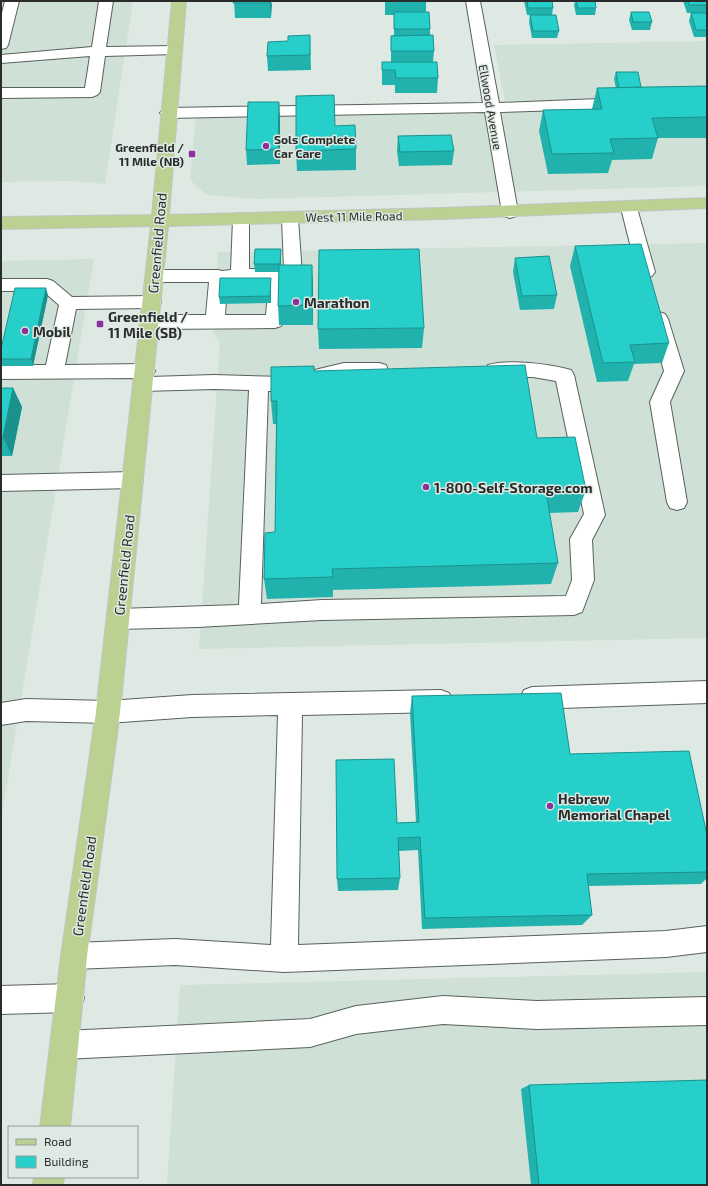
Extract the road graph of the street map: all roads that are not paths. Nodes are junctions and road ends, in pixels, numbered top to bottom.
1 (12, 1) edge
2 (106, 1) edge
3 (179, 1) edge
4 (473, 1) edge
5 (1, 45) edge
6 (174, 50) junction
7 (98, 51) junction
8 (1, 59) edge
9 (1, 93) edge
10 (639, 102) edge
11 (490, 107) junction
12 (168, 113) junction
13 (706, 205) edge
14 (629, 208) junction
15 (510, 212) junction
16 (290, 218) junction
17 (240, 219) junction
18 (159, 221) junction
19 (2, 226) edge
20 (278, 275) junction
21 (155, 276) junction
22 (218, 276) junction
23 (241, 280) junction
24 (1, 285) edge
25 (152, 302) junction
26 (68, 303) junction
27 (215, 321) junction
28 (150, 322) junction
29 (399, 370) edge
30 (478, 370) edge
31 (1, 372) edge
32 (54, 372) junction
33 (144, 378) junction
34 (258, 383) junction
35 (133, 480) junction
36 (1, 483) edge
37 (677, 502) dead end
38 (250, 614) junction
39 (118, 619) junction
40 (707, 692) edge
41 (510, 698) edge
42 (463, 700) edge
43 (290, 704) junction
44 (108, 712) junction
45 (1, 714) edge
46 (707, 939) edge
47 (74, 956) junction
48 (284, 959) junction
49 (70, 998) junction
50 (1, 1000) edge
51 (707, 1011) edge
52 (64, 1045) junction
53 (55, 1126) edge

1 - 5 street
2 - 7 street
3 - 6 main road, Greenfield Road
4 - 11 street, Ellwood Avenue
6 - 7 street
6 - 12 main road, Greenfield Road
7 - 8 street
7 - 9 street
10 - 11 street
11 - 12 street
11 - 15 street, Ellwood Avenue
12 - 18 main road, Greenfield Road
13 - 14 main road, West 11 Mile Road
14 - 15 main road, West 11 Mile Road
14 - 37 street
15 - 16 main road, West 11 Mile Road
16 - 17 main road, West 11 Mile Road
16 - 20 street
17 - 18 main road, West 11 Mile Road
17 - 23 street
18 - 19 main road, West 11 Mile Road
18 - 21 main road, Greenfield Road
20 - 23 street
20 - 27 street
21 - 22 street
21 - 25 main road, Greenfield Road
22 - 23 street
22 - 27 street
24 - 26 street
25 - 26 street
25 - 28 main road, Greenfield Road
26 - 32 street
27 - 28 street
28 - 33 main road, Greenfield Road
29 - 34 street
30 - 38 street
31 - 32 street
32 - 33 street
33 - 34 street
33 - 35 main road, Greenfield Road
34 - 38 street
35 - 36 street
35 - 39 main road, Greenfield Road
38 - 39 street
39 - 44 main road, Greenfield Road
40 - 41 street
42 - 43 street
43 - 44 street
43 - 48 street
44 - 45 street
44 - 47 main road, Greenfield Road
46 - 48 street
47 - 48 street
47 - 49 main road, Greenfield Road
49 - 50 street
49 - 52 main road, Greenfield Road
51 - 52 street
52 - 53 main road, Greenfield Road

